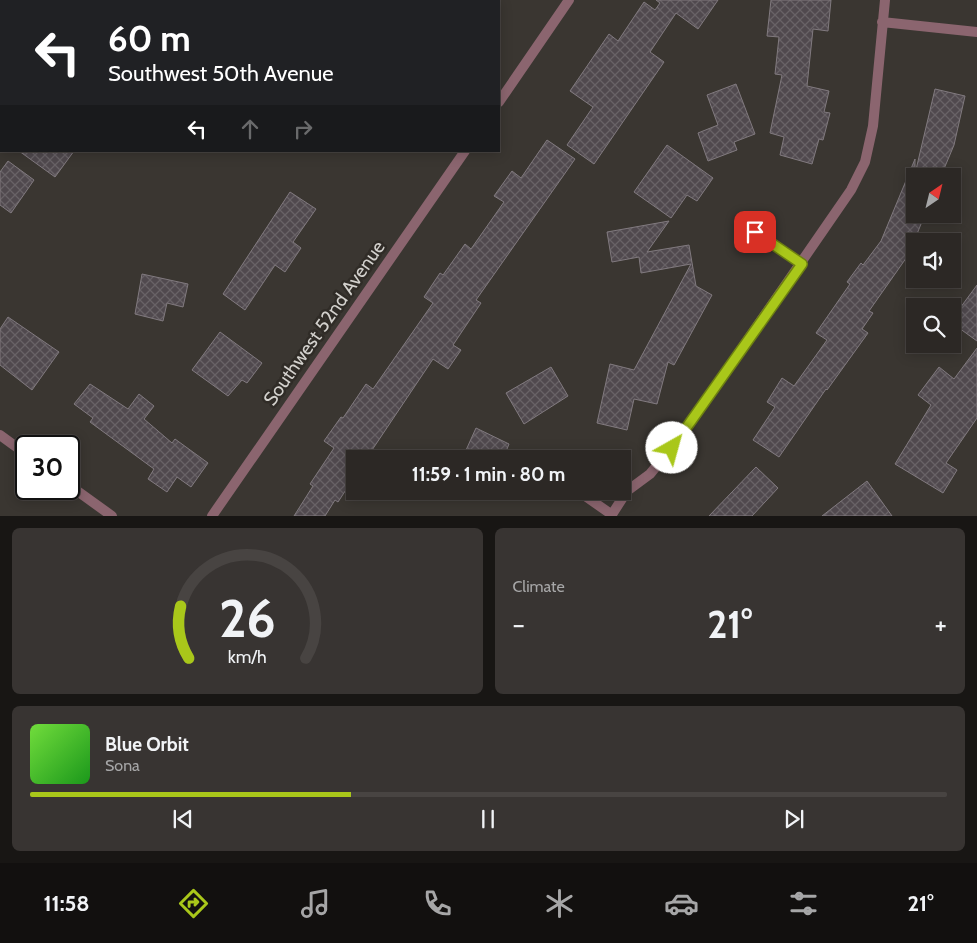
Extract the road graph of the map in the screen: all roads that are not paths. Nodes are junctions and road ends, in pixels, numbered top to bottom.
1 (569, 0) edge
2 (885, 0) edge
3 (882, 22) junction
4 (977, 32) edge
5 (500, 101) edge
6 (464, 152) edge
7 (755, 232) dead end
8 (802, 264) junction
9 (0, 435) edge
10 (15, 446) edge
11 (80, 493) edge
12 (590, 500) edge
13 (611, 515) edge
14 (112, 516) edge
15 (212, 516) edge

1 - 5 street
2 - 3 street
3 - 4 street
3 - 8 street
6 - 15 street, Southwest 52nd Avenue
7 - 8 street
8 - 13 street
9 - 10 street
11 - 14 street
12 - 13 street

